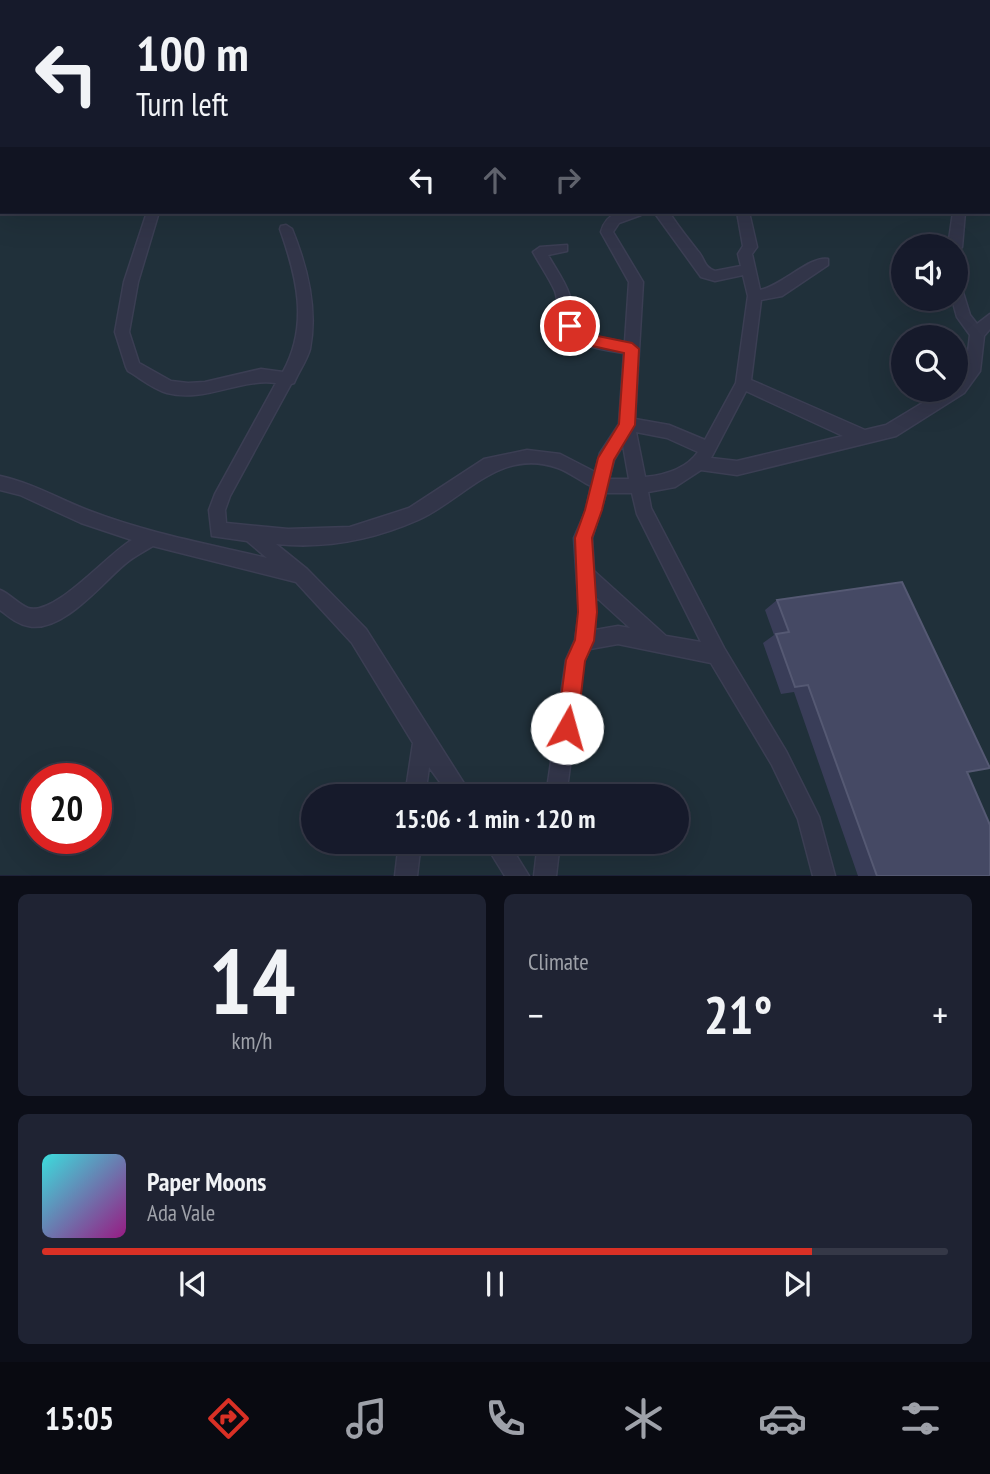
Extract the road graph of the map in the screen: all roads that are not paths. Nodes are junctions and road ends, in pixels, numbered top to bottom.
1 (152, 214) edge
2 (627, 214) edge
3 (664, 214) edge
4 (743, 214) edge
5 (959, 214) edge
6 (286, 229) dead end
7 (956, 234) edge
8 (562, 248) dead end
9 (823, 262) dead end
10 (749, 269) junction
11 (755, 296) junction
12 (962, 311) edge
13 (990, 320) edge
14 (978, 334) junction
15 (632, 349) junction
16 (289, 379) junction
17 (743, 383) junction
18 (627, 425) junction
19 (864, 437) junction
20 (704, 456) junction
21 (0, 483) edge
22 (600, 483) junction
23 (637, 486) junction
24 (218, 530) junction
25 (248, 531) junction
26 (151, 538) junction
27 (200, 551) junction
28 (584, 574) junction
29 (301, 575) junction
30 (0, 599) edge
31 (584, 641) junction
32 (661, 644) junction
33 (716, 656) junction
34 (423, 741) junction
35 (417, 784) edge
36 (453, 784) edge
37 (558, 784) edge
38 (409, 854) edge
39 (503, 854) edge
40 (548, 854) edge
41 (406, 876) edge
42 (518, 876) edge
43 (545, 876) edge
44 (824, 876) edge

1 - 16 lane
2 - 15 lane
3 - 10 lane
4 - 10 lane
5 - 7 lane
6 - 16 lane
8 - 15 lane
9 - 11 lane
10 - 11 lane
11 - 17 lane
12 - 14 lane
13 - 14 lane
14 - 19 lane
15 - 18 lane
16 - 24 lane
17 - 19 lane
17 - 20 lane
18 - 20 lane
18 - 22 lane
18 - 23 lane
19 - 20 lane
20 - 23 lane
21 - 26 lane
22 - 23 lane
22 - 25 lane
22 - 28 lane
23 - 33 lane
24 - 25 lane
24 - 27 lane
25 - 29 lane
26 - 27 lane
26 - 30 lane
27 - 29 lane
28 - 31 lane
28 - 32 lane
29 - 34 lane
31 - 32 lane
31 - 37 lane
32 - 33 lane
33 - 44 lane
34 - 35 lane
34 - 36 lane
38 - 41 lane
39 - 42 lane
40 - 43 lane

